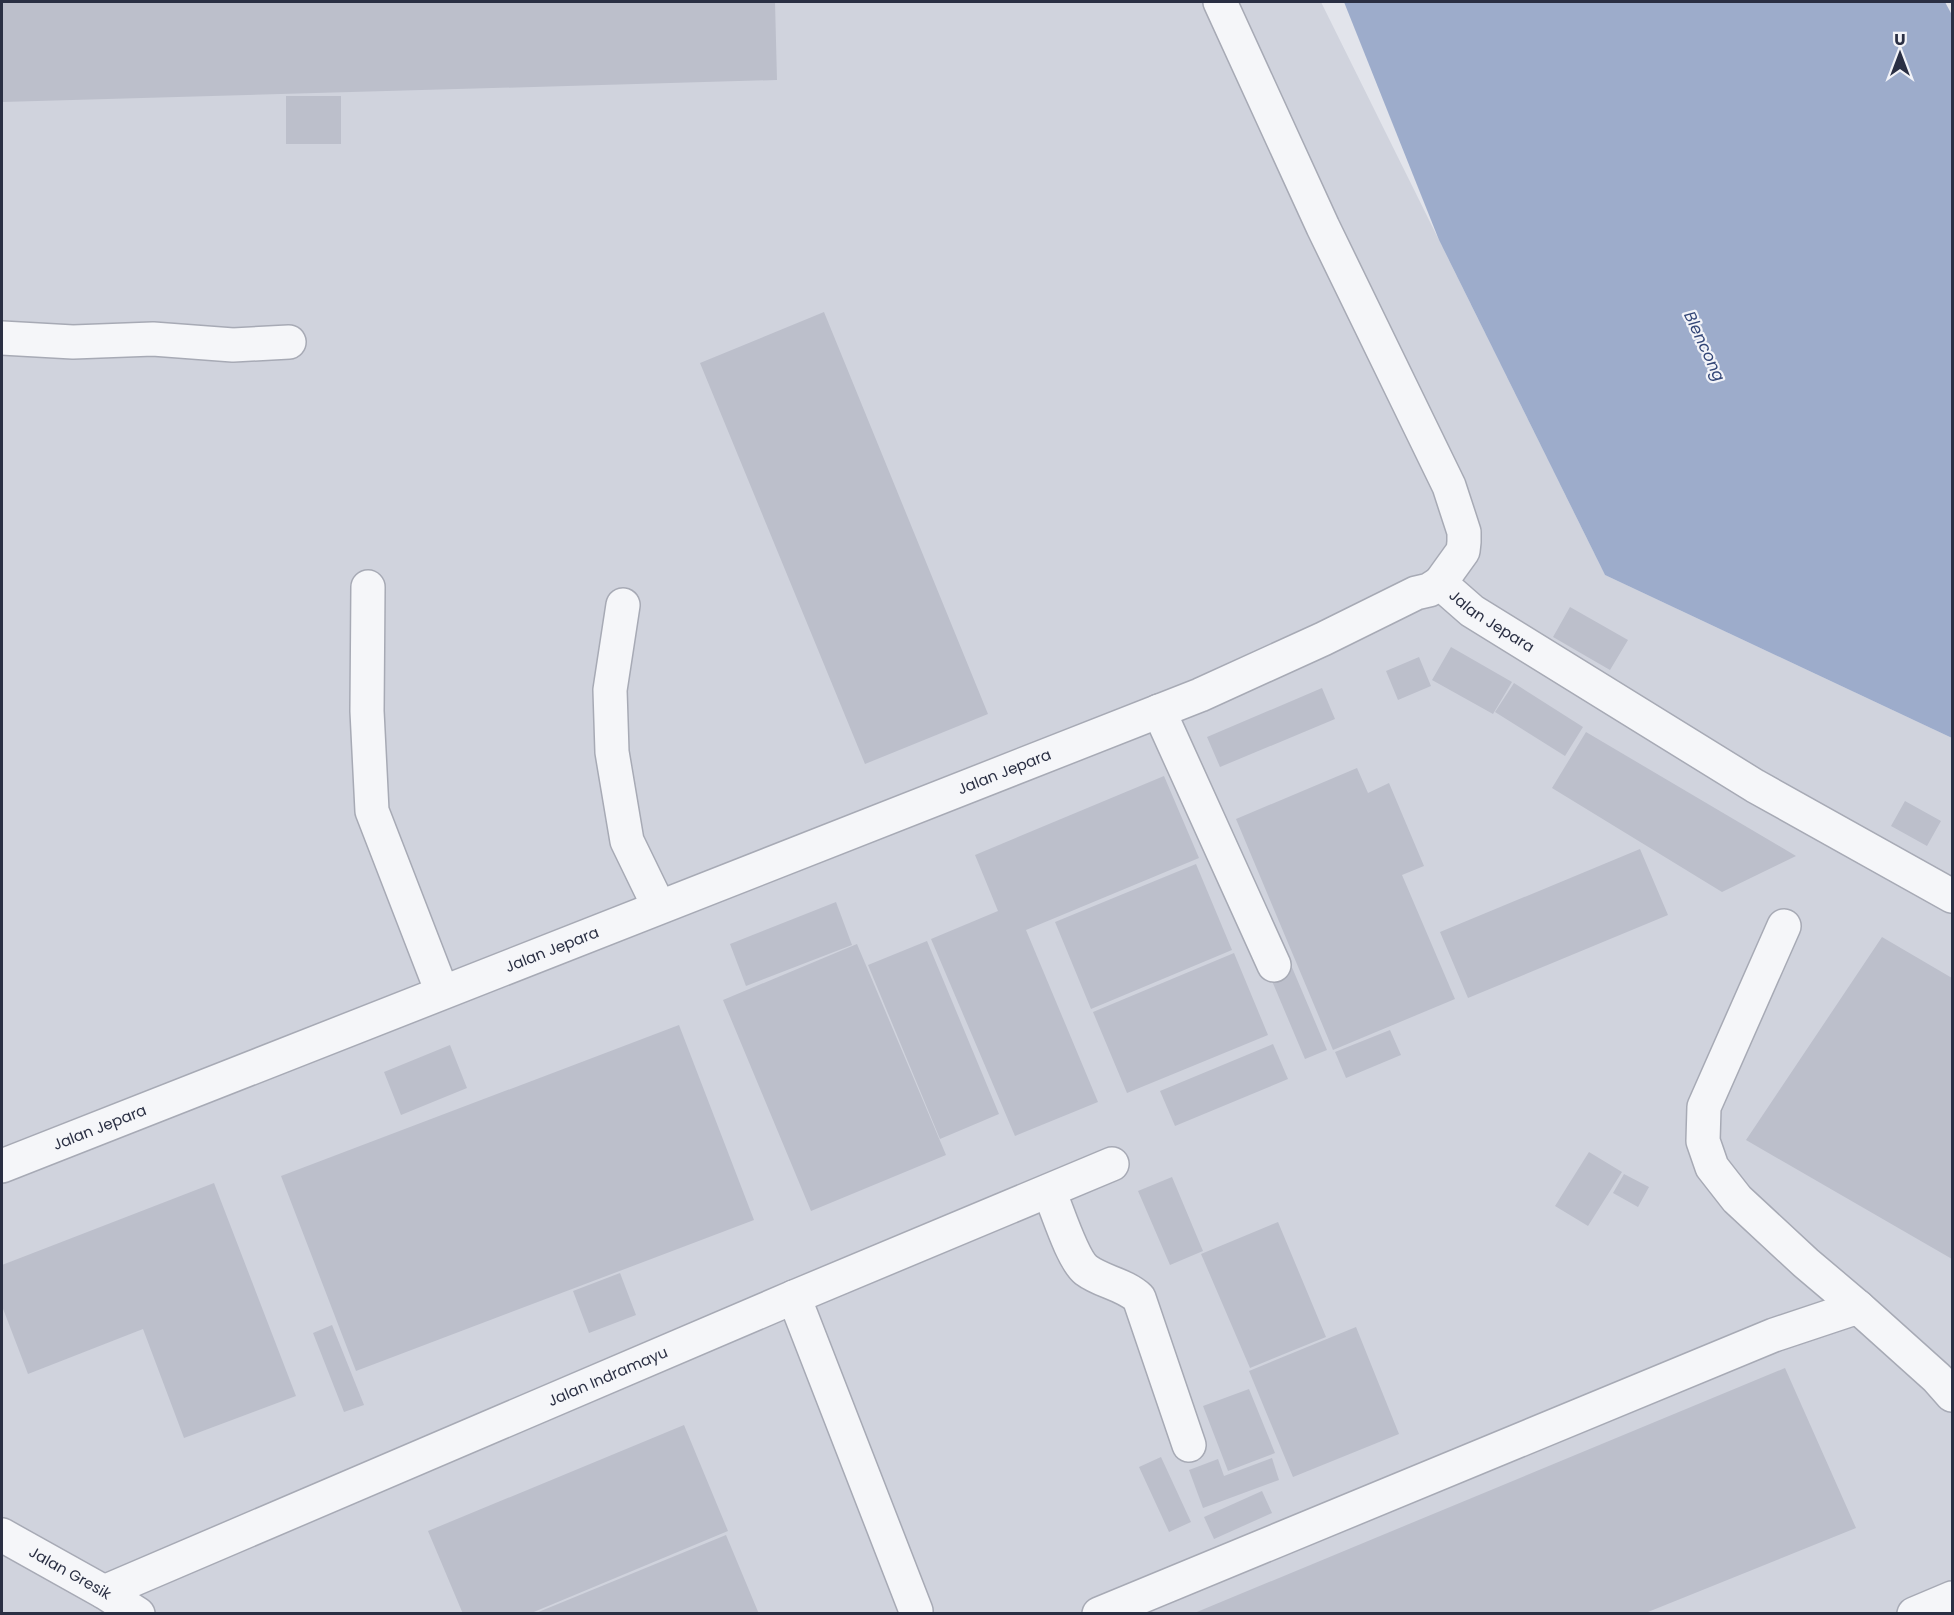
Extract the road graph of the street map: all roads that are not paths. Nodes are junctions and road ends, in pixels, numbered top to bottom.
1 (1220, 2) edge
2 (2, 338) edge
3 (289, 342) dead end
4 (1440, 583) junction
5 (368, 587) dead end
6 (622, 605) dead end
7 (1159, 711) junction
8 (1953, 896) edge
9 (659, 907) junction
10 (1784, 926) dead end
11 (1274, 965) dead end
12 (442, 992) junction
13 (1112, 1164) dead end
14 (2, 1166) edge
15 (1049, 1191) junction
16 (794, 1297) junction
17 (1858, 1307) junction
18 (1953, 1395) edge
19 (1189, 1445) dead end
20 (2, 1535) edge
21 (104, 1592) junction
22 (1953, 1598) edge
23 (916, 1611) dead end
24 (138, 1614) edge
25 (1099, 1614) edge
26 (1914, 1614) edge

1 - 4 lane
2 - 3 lane
4 - 7 lane, Jalan Jepara
4 - 8 lane, Jalan Jepara
5 - 12 lane
6 - 9 lane
7 - 9 lane, Jalan Jepara
7 - 11 lane
9 - 12 lane, Jalan Jepara
10 - 17 lane
12 - 14 lane, Jalan Jepara
13 - 15 lane, Jalan Indramayu
15 - 16 lane, Jalan Indramayu
15 - 19 lane
16 - 21 lane, Jalan Indramayu
16 - 23 lane
17 - 18 lane
17 - 25 lane
20 - 21 lane, Jalan Gresik
21 - 24 lane, Jalan Gresik
22 - 26 lane

